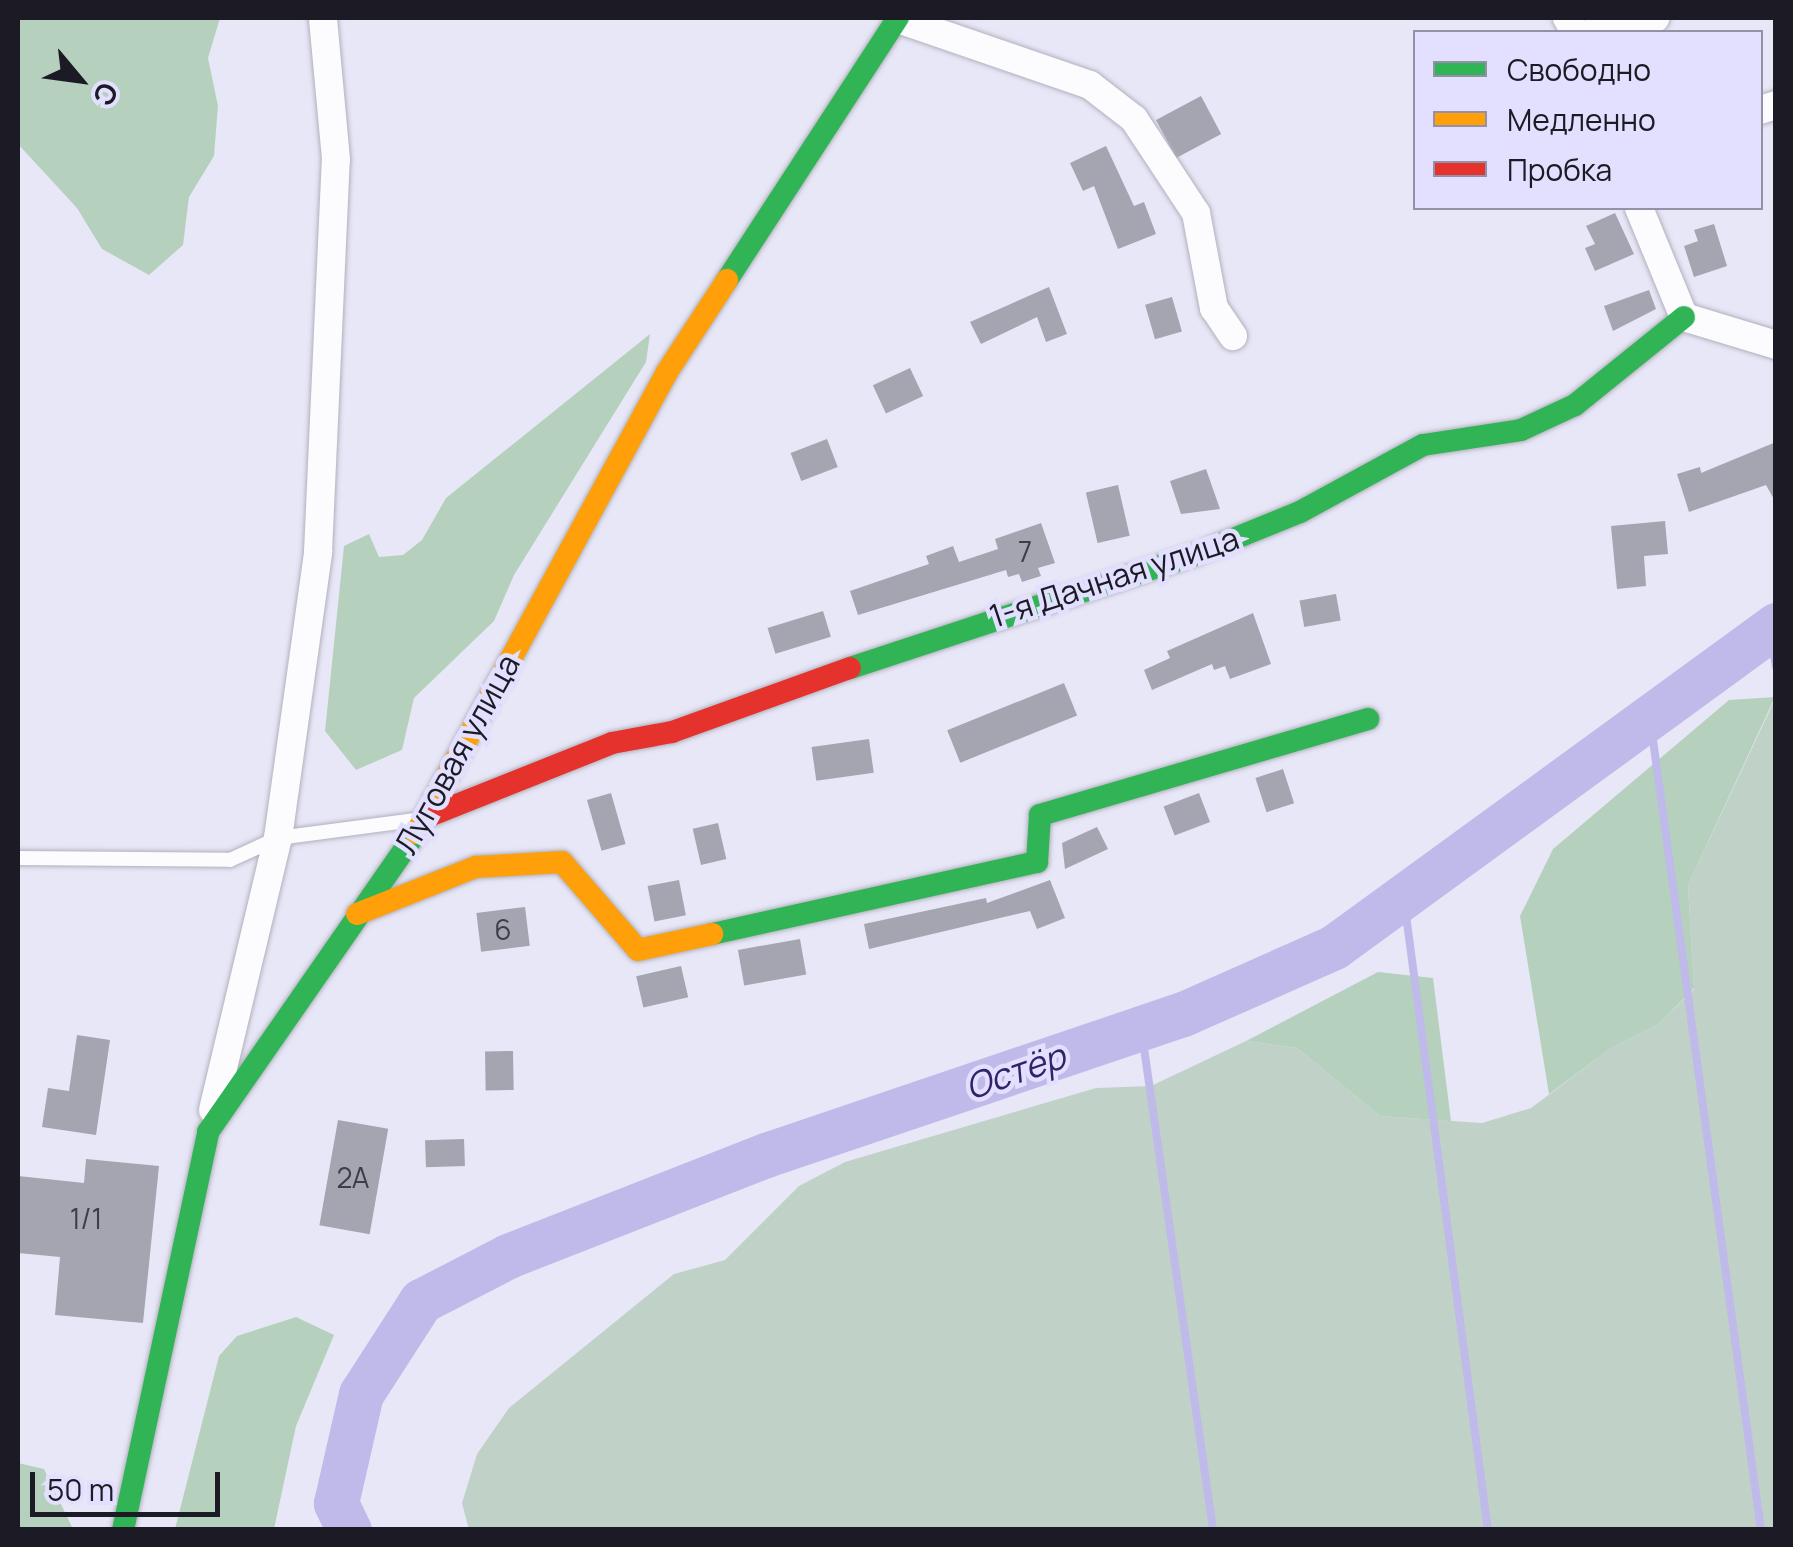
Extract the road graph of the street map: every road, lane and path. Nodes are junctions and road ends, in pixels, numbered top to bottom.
1 (322, 18) edge
2 (898, 18) edge
3 (1655, 18) edge
4 (1602, 30) edge
5 (1640, 210) edge
6 (1684, 317) junction
7 (1233, 336) dead end
8 (1776, 344) edge
9 (1368, 719) dead end
10 (424, 818) junction
11 (278, 838) junction
12 (18, 858) edge
13 (354, 915) junction
14 (208, 1132) junction
15 (123, 1530) edge

1 - 11 street
2 - 7 street
2 - 10 street, Луговая улица
3 - 4 street
5 - 6 street
6 - 8 street
6 - 10 street, 1-я Дачная улица
9 - 13 street
10 - 11 lane
10 - 13 street, Луговая улица
11 - 12 lane
11 - 14 street
13 - 14 street, Луговая улица
14 - 15 street, Луговая улица

